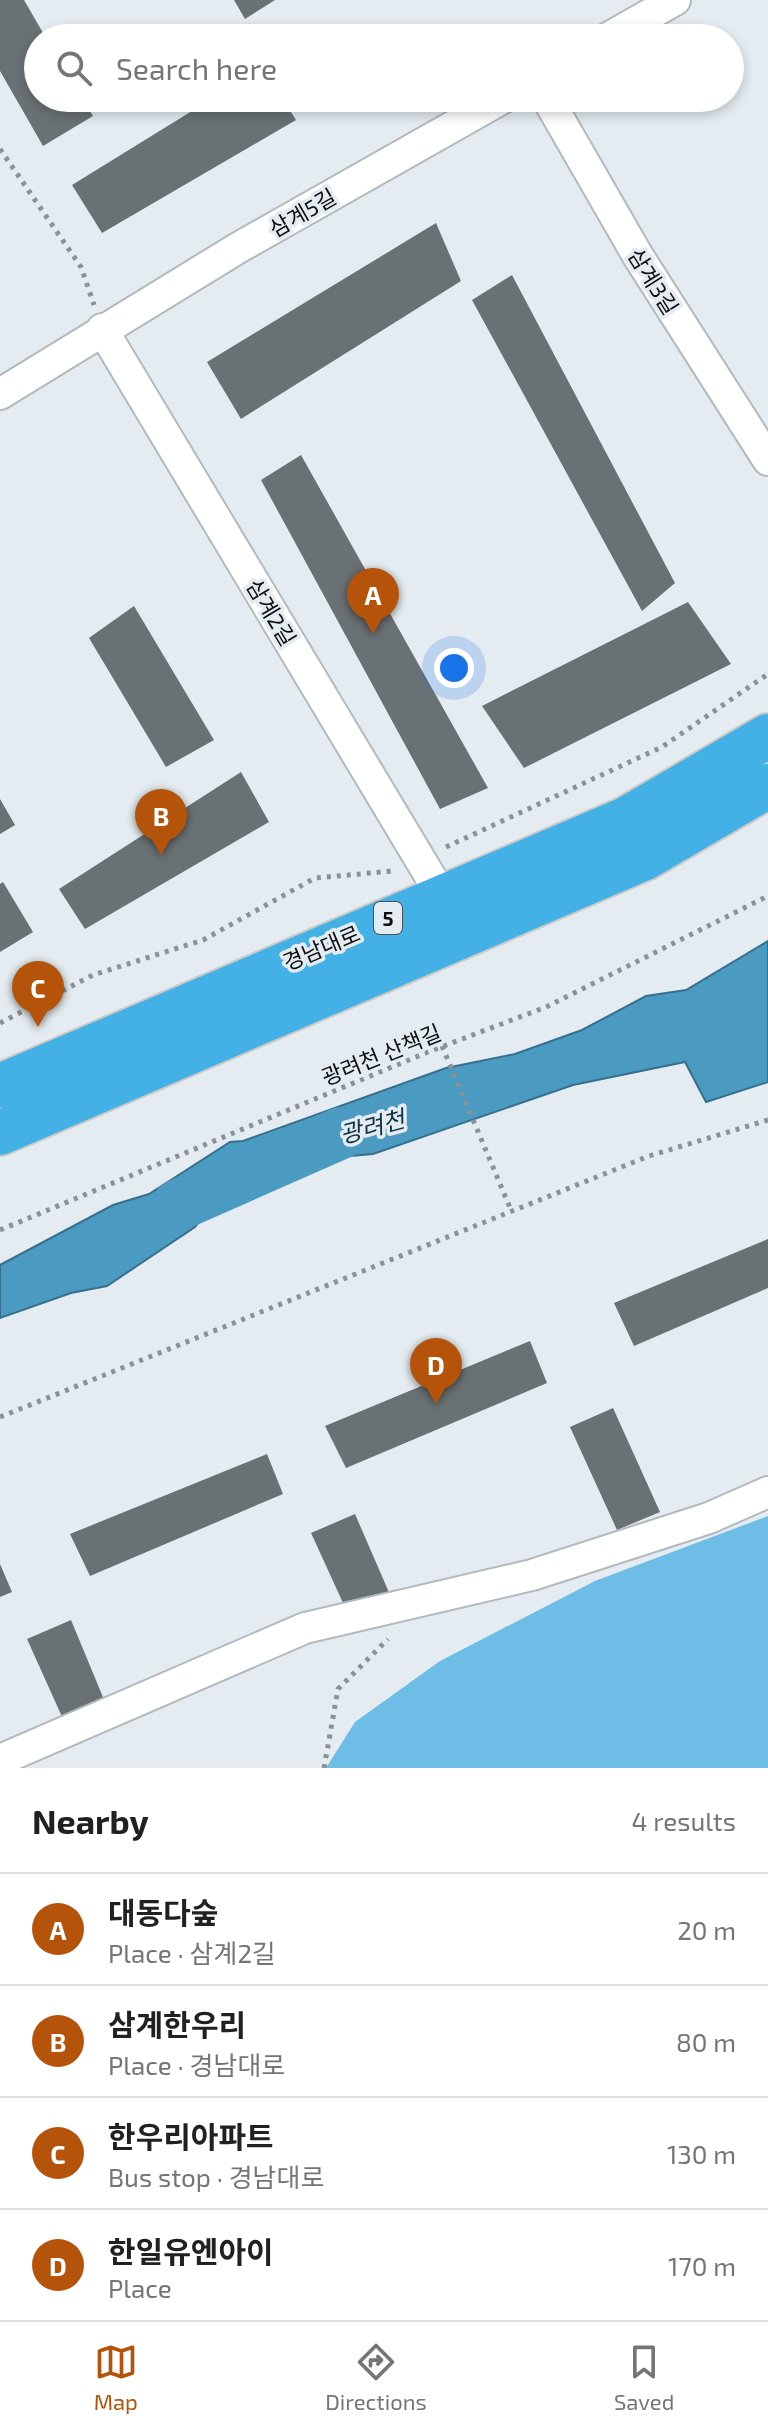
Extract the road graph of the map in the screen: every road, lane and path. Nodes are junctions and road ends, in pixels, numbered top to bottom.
1 (675, 0) edge
2 (633, 24) edge
3 (479, 112) edge
4 (555, 112) edge
5 (0, 149) edge
6 (102, 329) junction
7 (0, 394) edge
8 (768, 460) edge
9 (768, 736) edge
10 (768, 786) edge
11 (442, 896) junction
12 (768, 896) edge
13 (442, 1046) junction
14 (0, 1086) edge
15 (768, 1120) edge
16 (0, 1133) edge
17 (511, 1210) junction
18 (0, 1230) edge
19 (0, 1417) edge
20 (768, 1492) edge
21 (427, 1600) junction
22 (0, 1760) edge
23 (324, 1768) edge

1 - 2 street
3 - 6 street, 삼계5길
4 - 8 street, 삼계3길
5 - 6 path
6 - 7 street, 삼계5길
6 - 11 street, 삼계2길
9 - 11 highway, 경남대로 / 5
10 - 16 highway, 경남대로 / 5
11 - 14 highway, 경남대로 / 5
12 - 13 path, 광려천 산책길
13 - 17 path
13 - 18 path, 광려천 산책길
15 - 17 path
17 - 19 path
20 - 21 street
21 - 22 street
21 - 23 path

